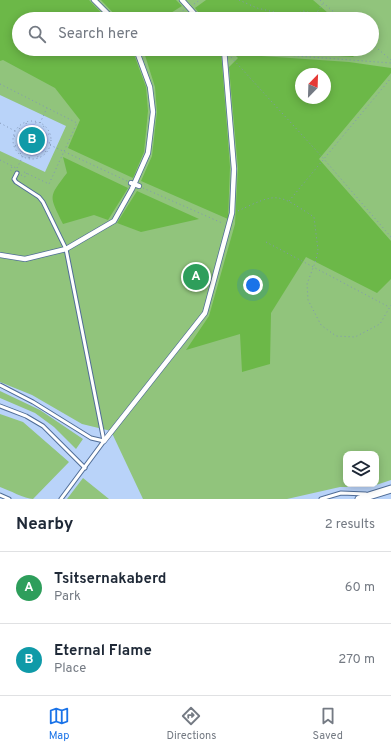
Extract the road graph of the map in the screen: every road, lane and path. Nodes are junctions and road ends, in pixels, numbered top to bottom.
1 (94, 0) edge
2 (182, 0) edge
3 (200, 0) edge
4 (239, 0) edge
5 (320, 0) edge
6 (323, 3) junction
7 (189, 7) junction
8 (105, 12) edge
9 (181, 12) edge
10 (193, 12) edge
11 (274, 12) edge
12 (317, 12) edge
13 (334, 12) edge
14 (379, 50) edge
15 (139, 56) edge
16 (225, 56) edge
17 (230, 56) edge
18 (301, 56) edge
19 (391, 60) edge
20 (391, 63) edge
21 (391, 78) edge
22 (0, 84) edge
23 (47, 108) junction
24 (26, 122) junction
25 (36, 122) junction
26 (0, 123) edge
27 (40, 124) junction
28 (45, 126) junction
29 (18, 127) junction
30 (16, 131) junction
31 (50, 134) junction
32 (33, 135) junction
33 (13, 136) junction
34 (31, 136) junction
35 (35, 136) junction
36 (28, 137) junction
37 (37, 138) junction
38 (28, 139) junction
39 (37, 141) junction
40 (28, 142) junction
41 (36, 143) junction
42 (29, 144) junction
43 (34, 144) junction
44 (50, 144) junction
45 (31, 145) junction
46 (14, 146) junction
47 (64, 151) junction
48 (47, 152) junction
49 (20, 154) junction
50 (23, 156) junction
51 (39, 158) junction
52 (323, 158) junction
53 (29, 159) junction
54 (0, 160) edge
55 (17, 169) junction
56 (17, 173) joint
57 (27, 173) junction
58 (135, 185) junction
59 (289, 201) junction
60 (232, 213) junction
61 (228, 226) junction
62 (391, 237) edge
63 (266, 242) dead end
64 (66, 249) junction
65 (0, 256) edge
66 (314, 267) junction
67 (390, 306) edge
68 (0, 385) edge
69 (0, 406) edge
70 (104, 441) junction
71 (85, 468) junction
72 (391, 489) edge
73 (0, 495) edge
74 (371, 495) junction
75 (9, 499) edge
76 (61, 499) edge
77 (321, 499) edge
78 (359, 499) edge

1 - 8 street
2 - 7 street
3 - 7 path
4 - 11 path
5 - 6 path
6 - 12 path
6 - 13 path
7 - 9 path
7 - 10 street
14 - 19 path
15 - 58 street
16 - 60 street
17 - 52 path
18 - 20 path
21 - 52 path
22 - 23 path
23 - 27 path
23 - 47 path
24 - 25 path
24 - 29 path
24 - 34 path
25 - 27 path
25 - 32 path
26 - 30 path
27 - 28 path
28 - 31 path
28 - 35 path
29 - 30 path
29 - 36 path
30 - 33 path
31 - 37 path
31 - 44 path
32 - 34 path
32 - 35 path
33 - 38 path
33 - 46 path
34 - 36 path
35 - 37 path
36 - 38 path
37 - 39 path
38 - 40 path
39 - 41 path
39 - 44 path
40 - 42 path
40 - 46 path
41 - 43 path
41 - 48 path
42 - 45 path
42 - 49 path
43 - 45 path
43 - 51 path
44 - 47 path
44 - 48 path
45 - 53 path
46 - 49 path
47 - 57 path
47 - 58 path
48 - 51 path
49 - 50 path
50 - 53 path
50 - 55 path
51 - 53 path
52 - 59 path
52 - 62 path
54 - 55 path
55 - 57 path
56 - 57 path
56 - 64 lane
58 - 61 path
58 - 64 street
59 - 60 path
59 - 66 path
60 - 61 street
61 - 70 street
63 - 66 path
64 - 65 street
64 - 70 lane
66 - 67 path
66 - 67 path
68 - 70 lane
69 - 71 lane
70 - 71 lane
71 - 76 lane
72 - 74 street
73 - 75 lane
74 - 77 lane
74 - 78 street

